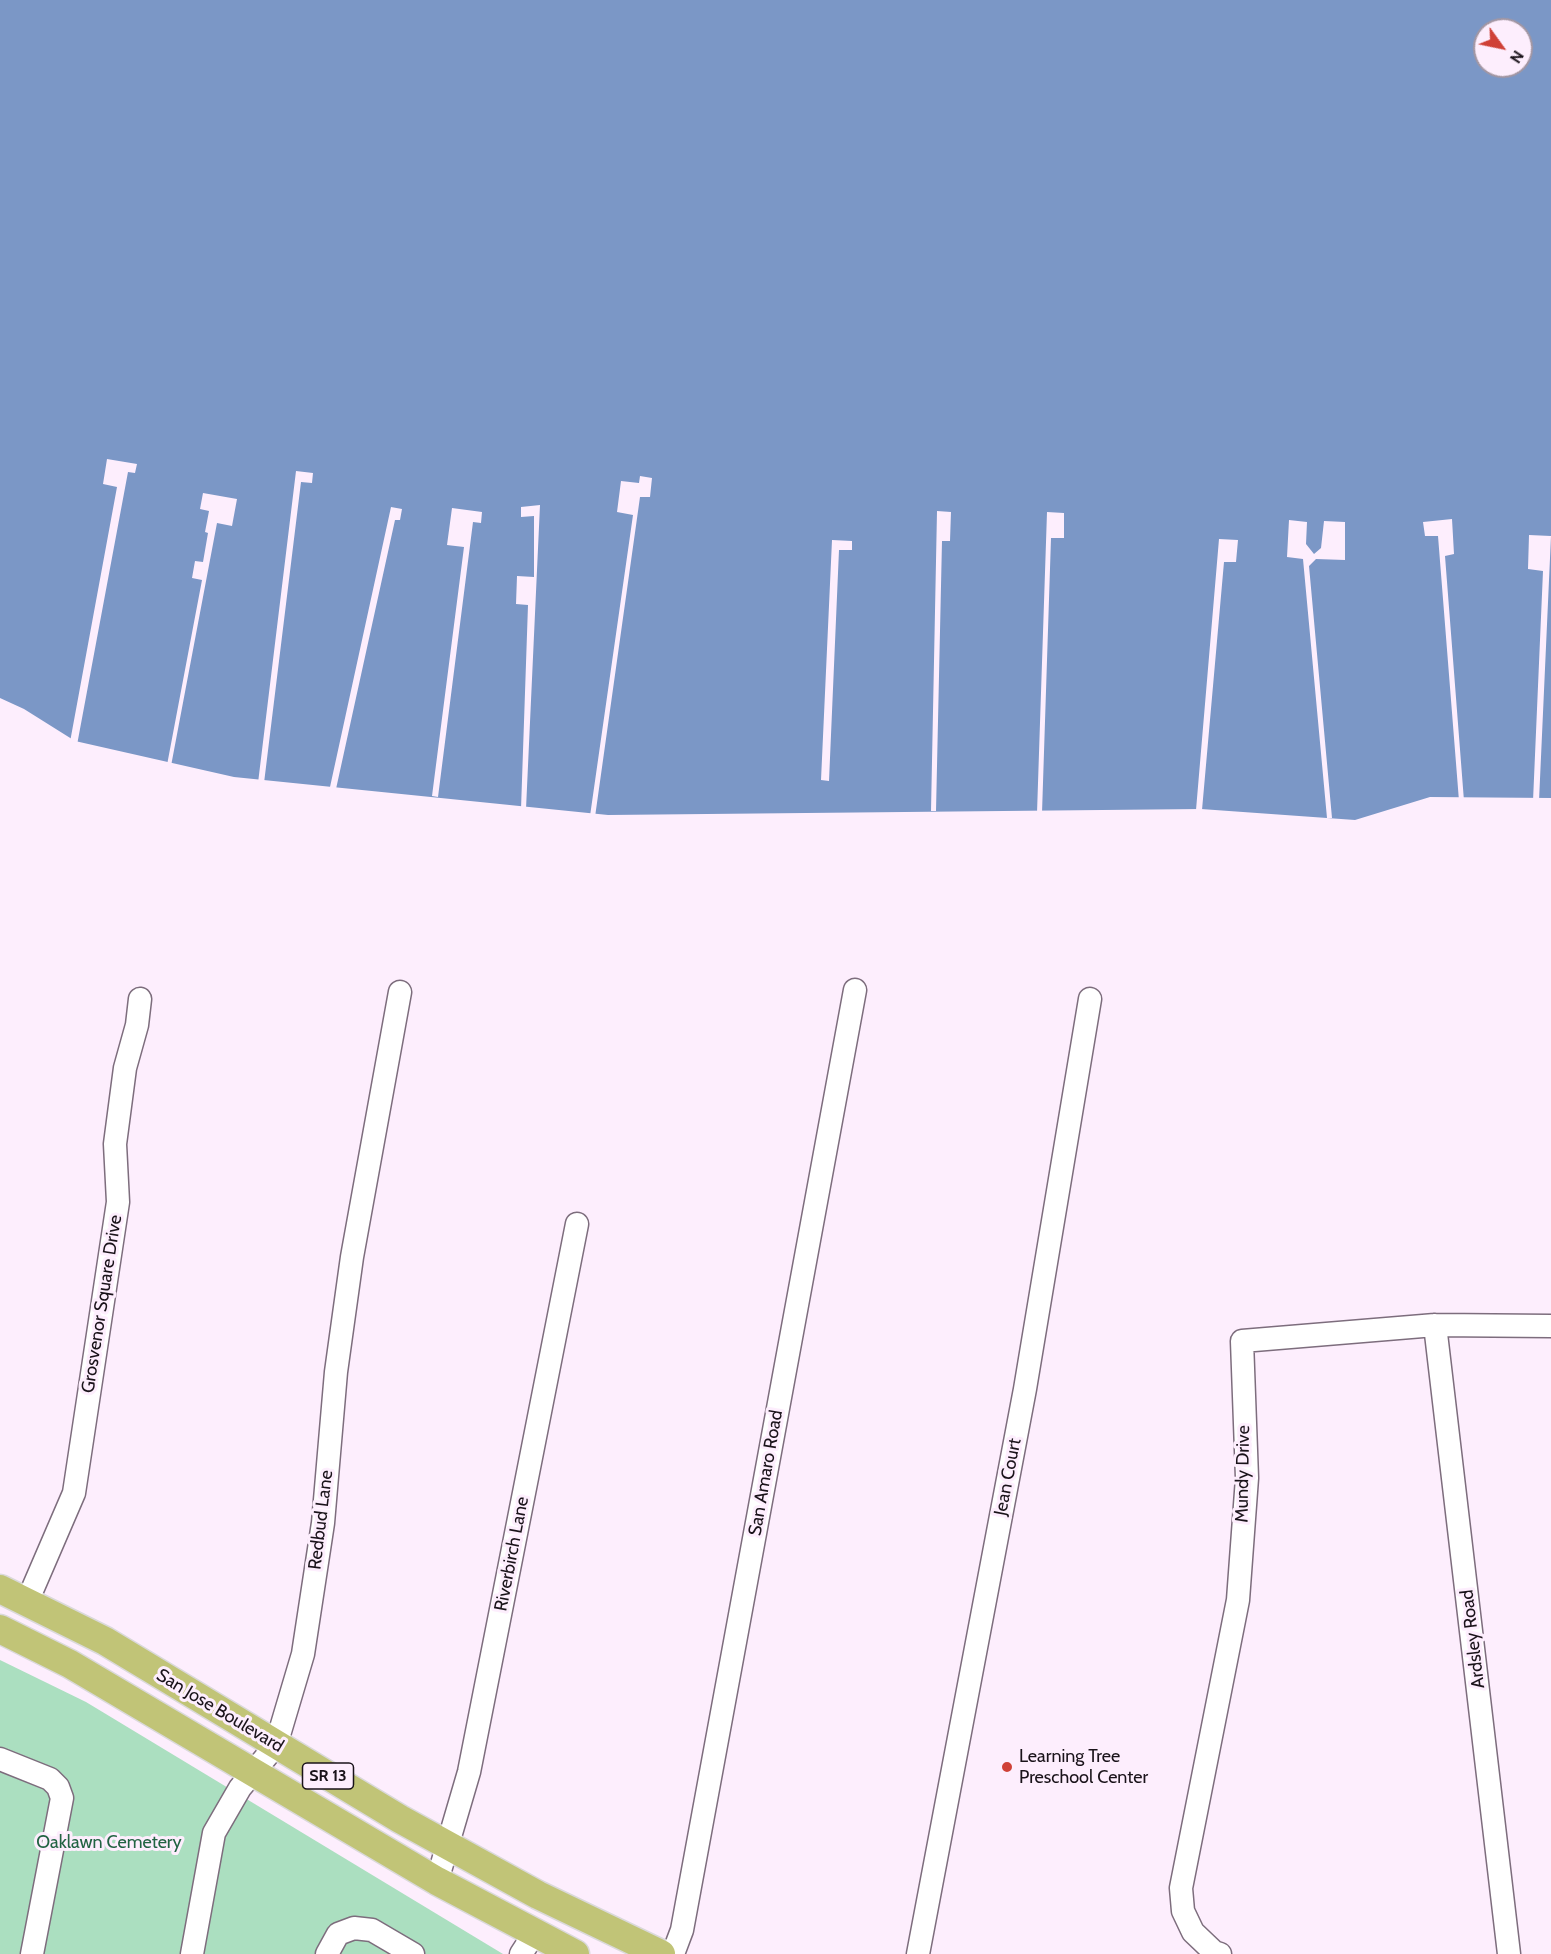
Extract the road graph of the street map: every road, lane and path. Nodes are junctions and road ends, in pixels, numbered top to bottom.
1 (855, 990) dead end
2 (400, 992) dead end
3 (140, 999) dead end
4 (1090, 999) dead end
5 (577, 1224) dead end
6 (1435, 1325) junction
7 (1551, 1326) edge
8 (0, 1589) edge
9 (27, 1602) junction
10 (0, 1629) edge
11 (276, 1746) junction
12 (0, 1759) edge
13 (254, 1773) junction
14 (449, 1846) junction
15 (437, 1881) junction
16 (528, 1944) edge
17 (32, 1954) edge
18 (192, 1954) edge
19 (327, 1954) edge
20 (413, 1954) edge
21 (575, 1954) edge
22 (661, 1954) edge
23 (673, 1954) edge
24 (918, 1954) edge
25 (1220, 1954) edge
26 (1509, 1954) edge

1 - 23 street, San Amaro Road
2 - 11 street, Redbud Lane
3 - 9 street, Grosvenor Square Drive
4 - 24 street, Jean Court
5 - 14 street, Riverbirch Lane
6 - 7 street, Mundy Drive
6 - 25 street, Mundy Drive
6 - 26 street, Ardsley Road
8 - 9 main road, San Jose Boulevard / SR 13
9 - 11 main road, San Jose Boulevard / SR 13
10 - 13 main road, San Jose Boulevard / SR 13
11 - 13 street, Redbud Lane
11 - 14 main road, San Jose Boulevard / SR 13
12 - 17 street
13 - 15 main road, San Jose Boulevard / SR 13
13 - 18 street, Redbud Lane
14 - 15 street, Riverbirch Lane
14 - 22 main road, San Jose Boulevard / SR 13
15 - 16 main road, San Jose Boulevard / SR 13
16 - 21 main road, San Jose Boulevard / SR 13
19 - 20 street

